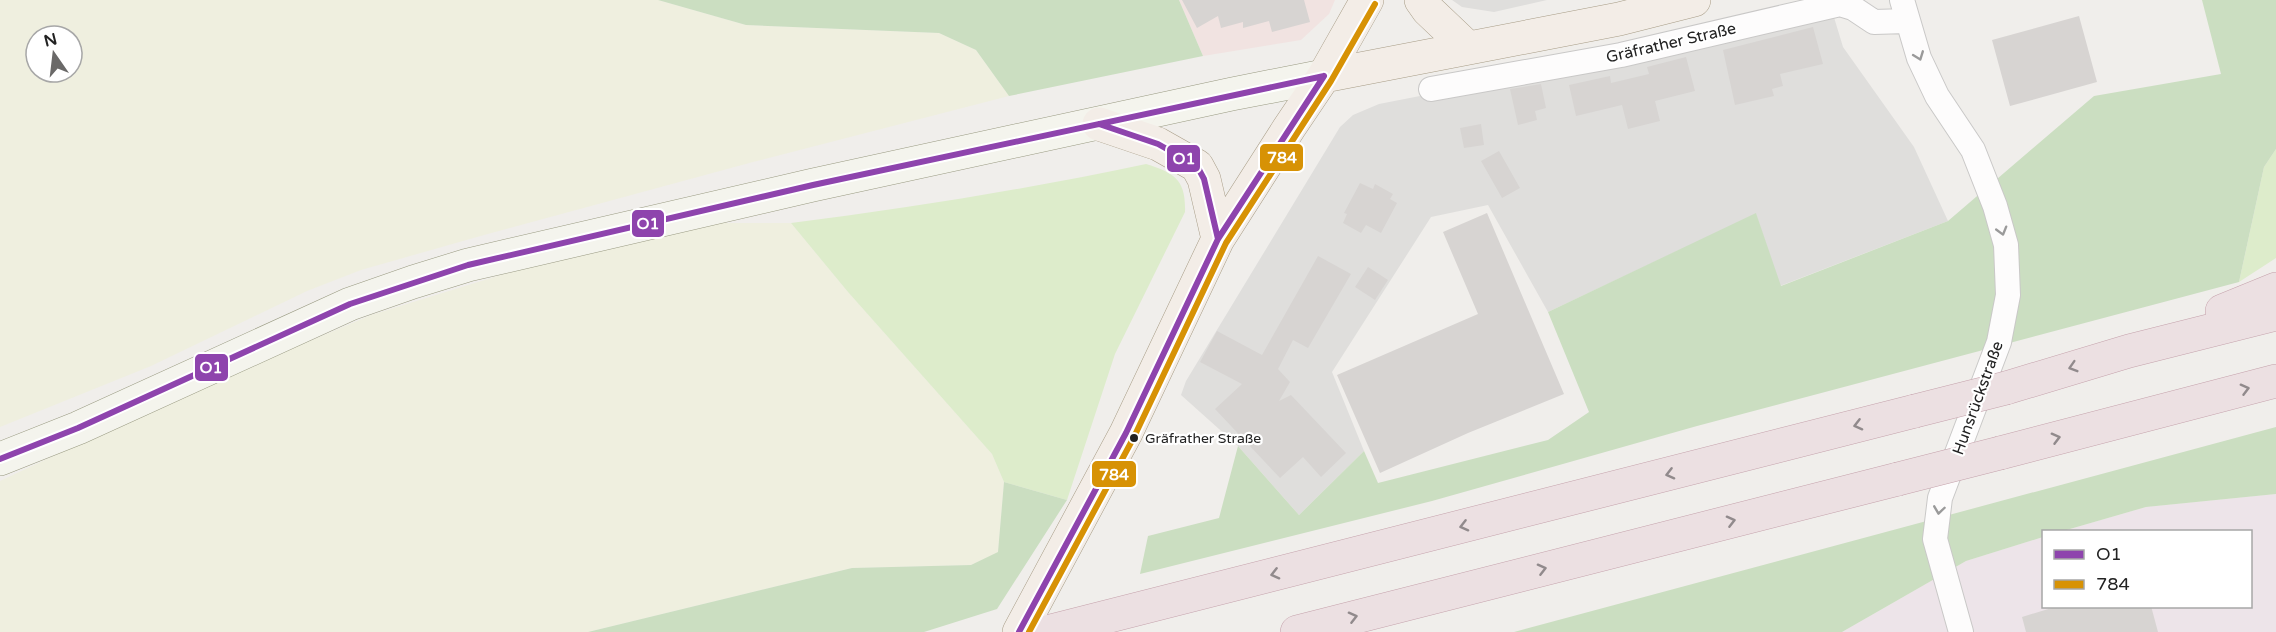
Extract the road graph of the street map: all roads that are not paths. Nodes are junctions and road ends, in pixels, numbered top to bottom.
1 (1367, 0) edge
2 (1421, 0) edge
3 (1694, 0) edge
4 (1905, 10) edge
5 (1468, 48) junction
6 (1324, 76) junction
7 (1431, 89) dead end
8 (1099, 124) junction
9 (1218, 238) junction
10 (2276, 289) edge
11 (2276, 314) edge
12 (2129, 351) junction
13 (2276, 381) edge
14 (0, 459) edge
15 (1019, 632) edge
16 (1047, 632) edge
17 (1297, 632) edge
18 (1961, 632) edge

1 - 6 main road
2 - 5 main road
3 - 5 main road
4 - 7 street, Gräfrather Straße
4 -> 18 street, Hunsrückstraße
5 - 6 main road
6 - 8 main road
6 - 9 main road
8 - 9 main road
8 - 14 main road
9 - 15 main road
10 - 12 highway
11 - 12 highway
12 -> 16 highway, bridge
17 -> 13 highway, bridge

